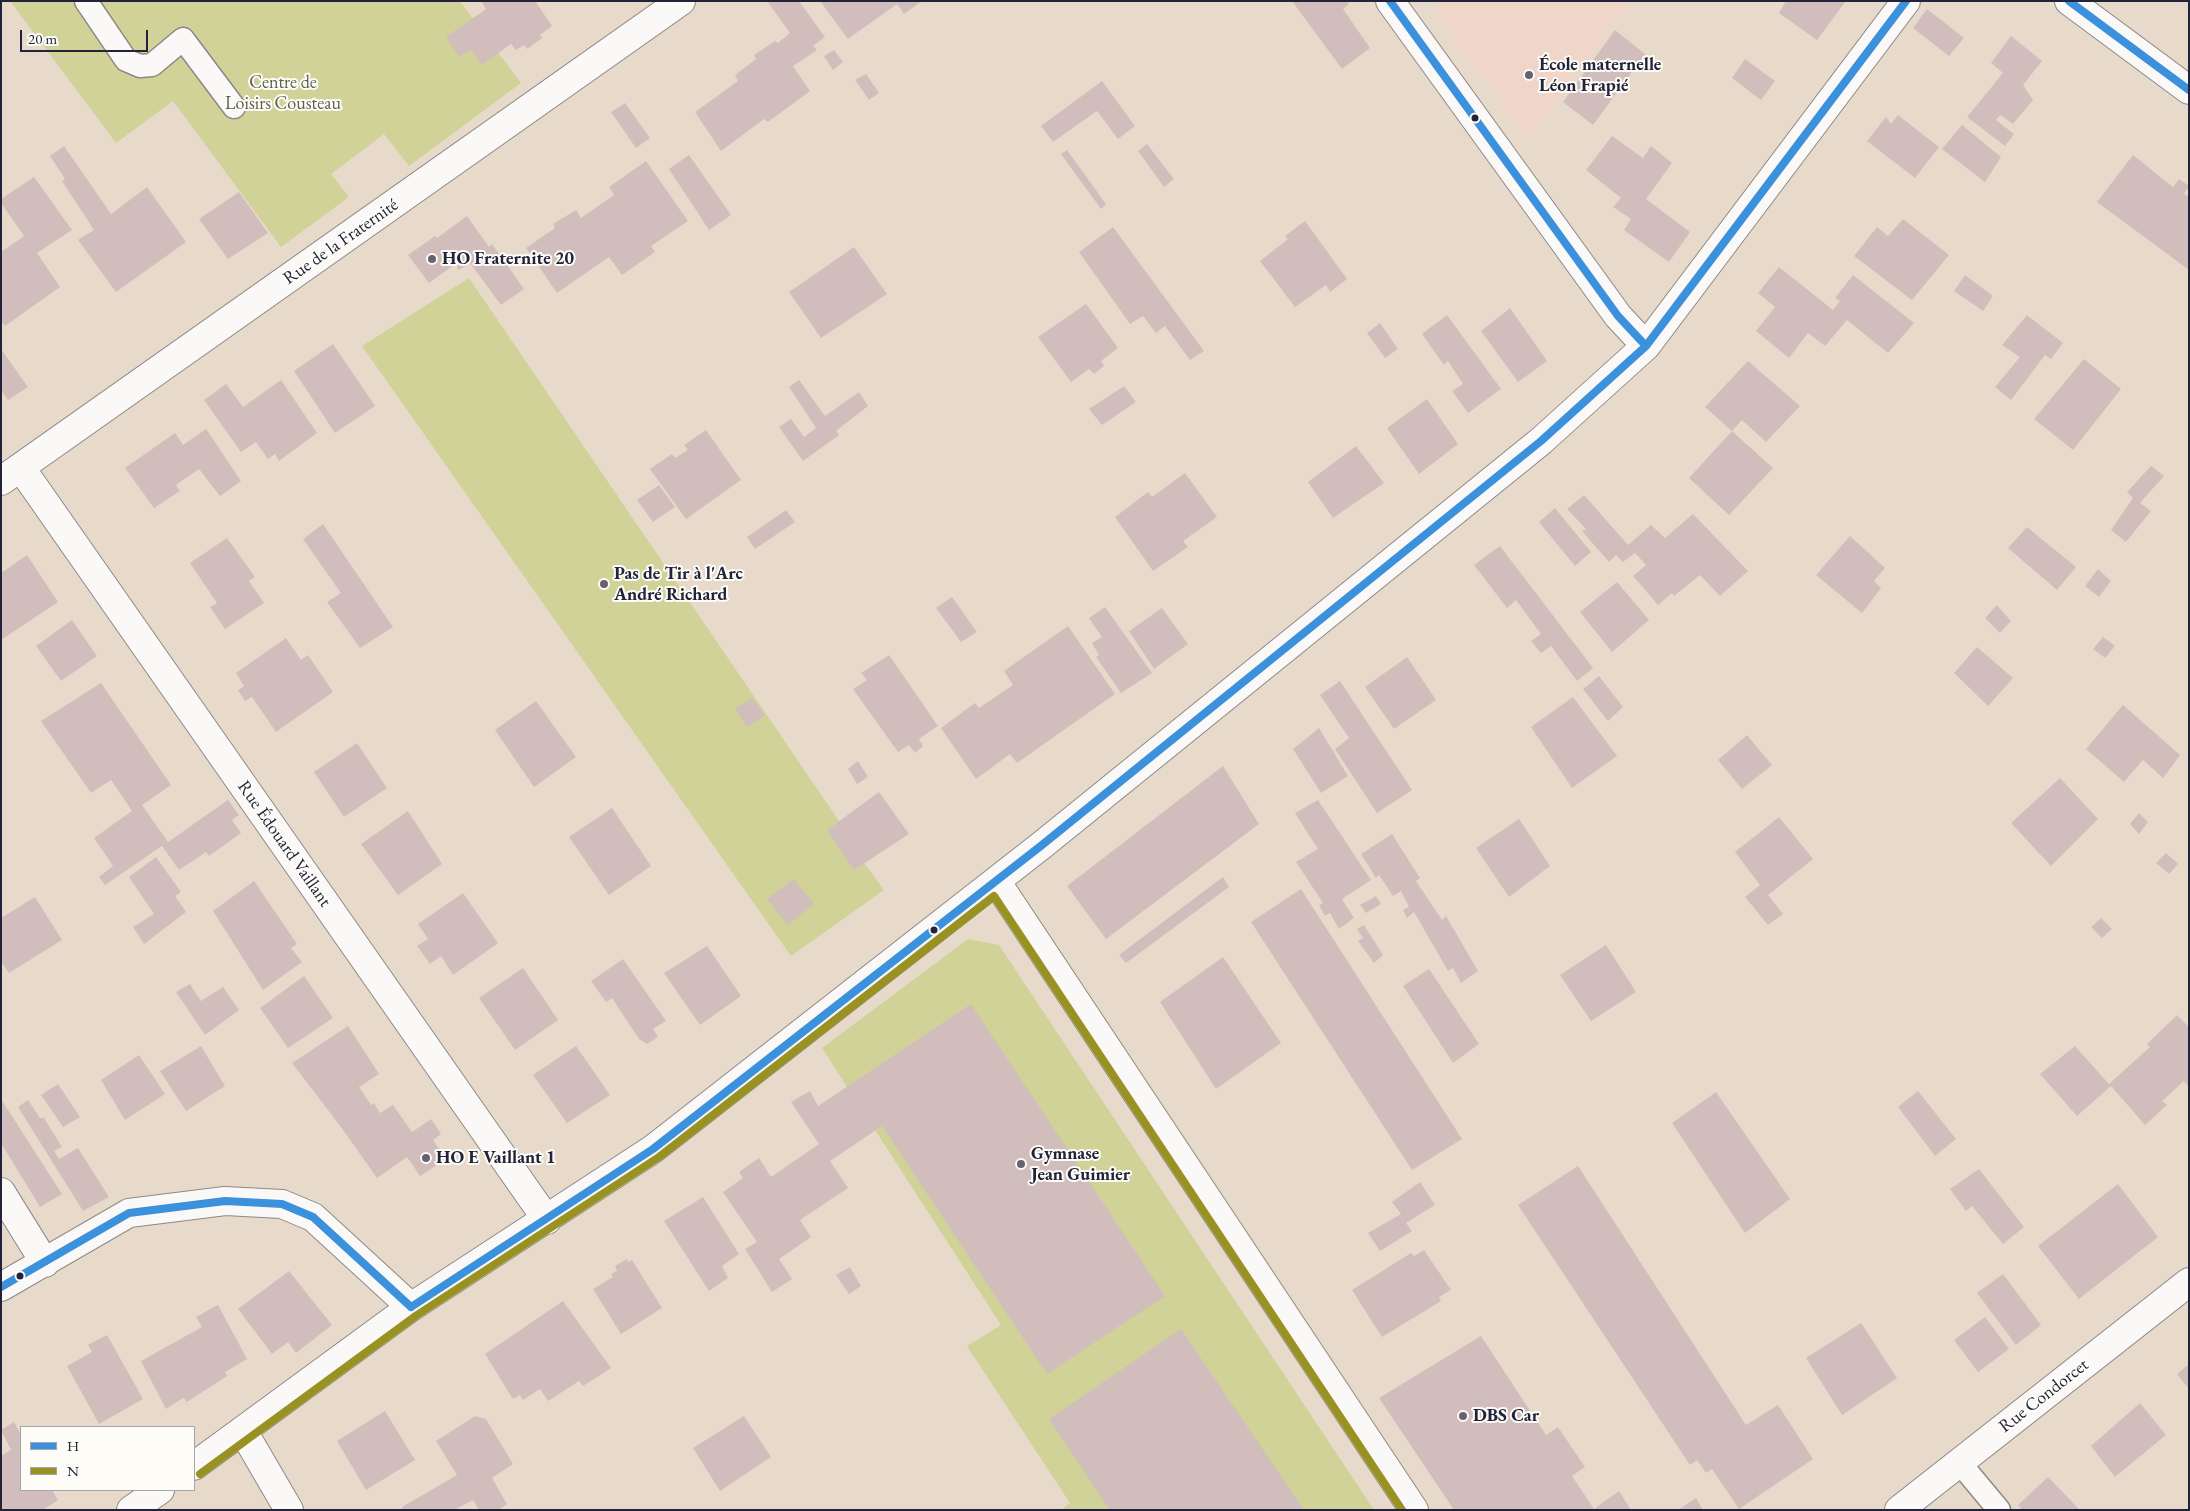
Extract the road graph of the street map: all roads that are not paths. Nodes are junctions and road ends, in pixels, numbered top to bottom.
1 (86, 1) edge
2 (681, 1) edge
3 (1390, 1) edge
4 (1906, 1) edge
5 (2069, 1) edge
6 (2189, 90) edge
7 (234, 107) dead end
8 (1646, 346) junction
9 (11, 475) edge
10 (996, 881) junction
11 (1, 1192) edge
12 (547, 1220) junction
13 (45, 1263) junction
14 (2189, 1282) edge
15 (1, 1287) edge
16 (411, 1307) junction
17 (243, 1432) junction
18 (1959, 1462) junction
19 (195, 1465) edge
20 (159, 1491) edge
21 (131, 1510) edge
22 (289, 1510) edge
23 (1414, 1510) edge
24 (1899, 1510) edge
25 (1999, 1510) edge

1 - 7 lane
2 - 9 street, Rue de la Fraternité
3 - 8 street
4 - 8 street
5 - 6 street
8 - 10 street
9 - 12 street, Rue Édouard Vaillant
10 - 12 street
10 - 23 street
11 - 13 street
12 - 16 street
13 - 15 street
13 - 16 street
14 - 18 street, Rue Condorcet
16 - 17 street
17 - 19 street
17 - 22 street
18 - 24 street, Rue Condorcet
18 - 25 lane
20 - 21 street

